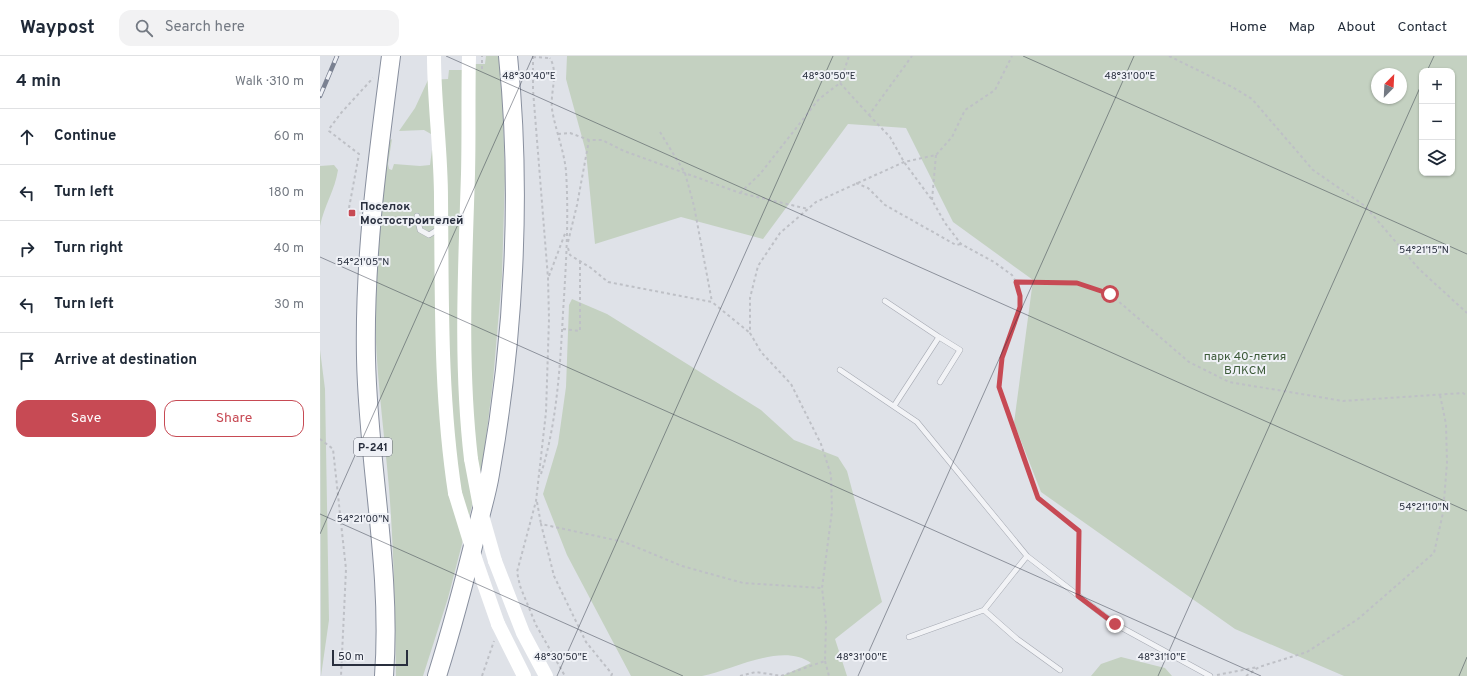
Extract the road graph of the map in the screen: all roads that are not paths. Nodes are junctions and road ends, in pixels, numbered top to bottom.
1 (391, 56) edge
2 (434, 56) edge
3 (469, 56) edge
4 (508, 56) edge
5 (417, 216) dead end
6 (441, 228) junction
7 (885, 301) dead end
8 (939, 337) junction
9 (840, 370) dead end
10 (940, 382) dead end
11 (894, 406) junction
12 (1027, 556) junction
13 (984, 610) junction
14 (909, 637) dead end
15 (1060, 670) dead end
16 (384, 676) edge
17 (437, 676) edge
18 (524, 676) edge
19 (546, 676) edge
20 (1210, 676) edge

1 - 16 highway, Р-241
2 - 6 main road
3 - 19 main road, bridge
4 - 17 highway
5 - 6 lane
6 - 18 main road, bridge
7 - 8 lane
8 - 10 lane
8 - 11 lane
9 - 11 lane
11 - 12 lane
12 - 13 lane
12 - 20 lane
13 - 14 lane
13 - 15 lane

